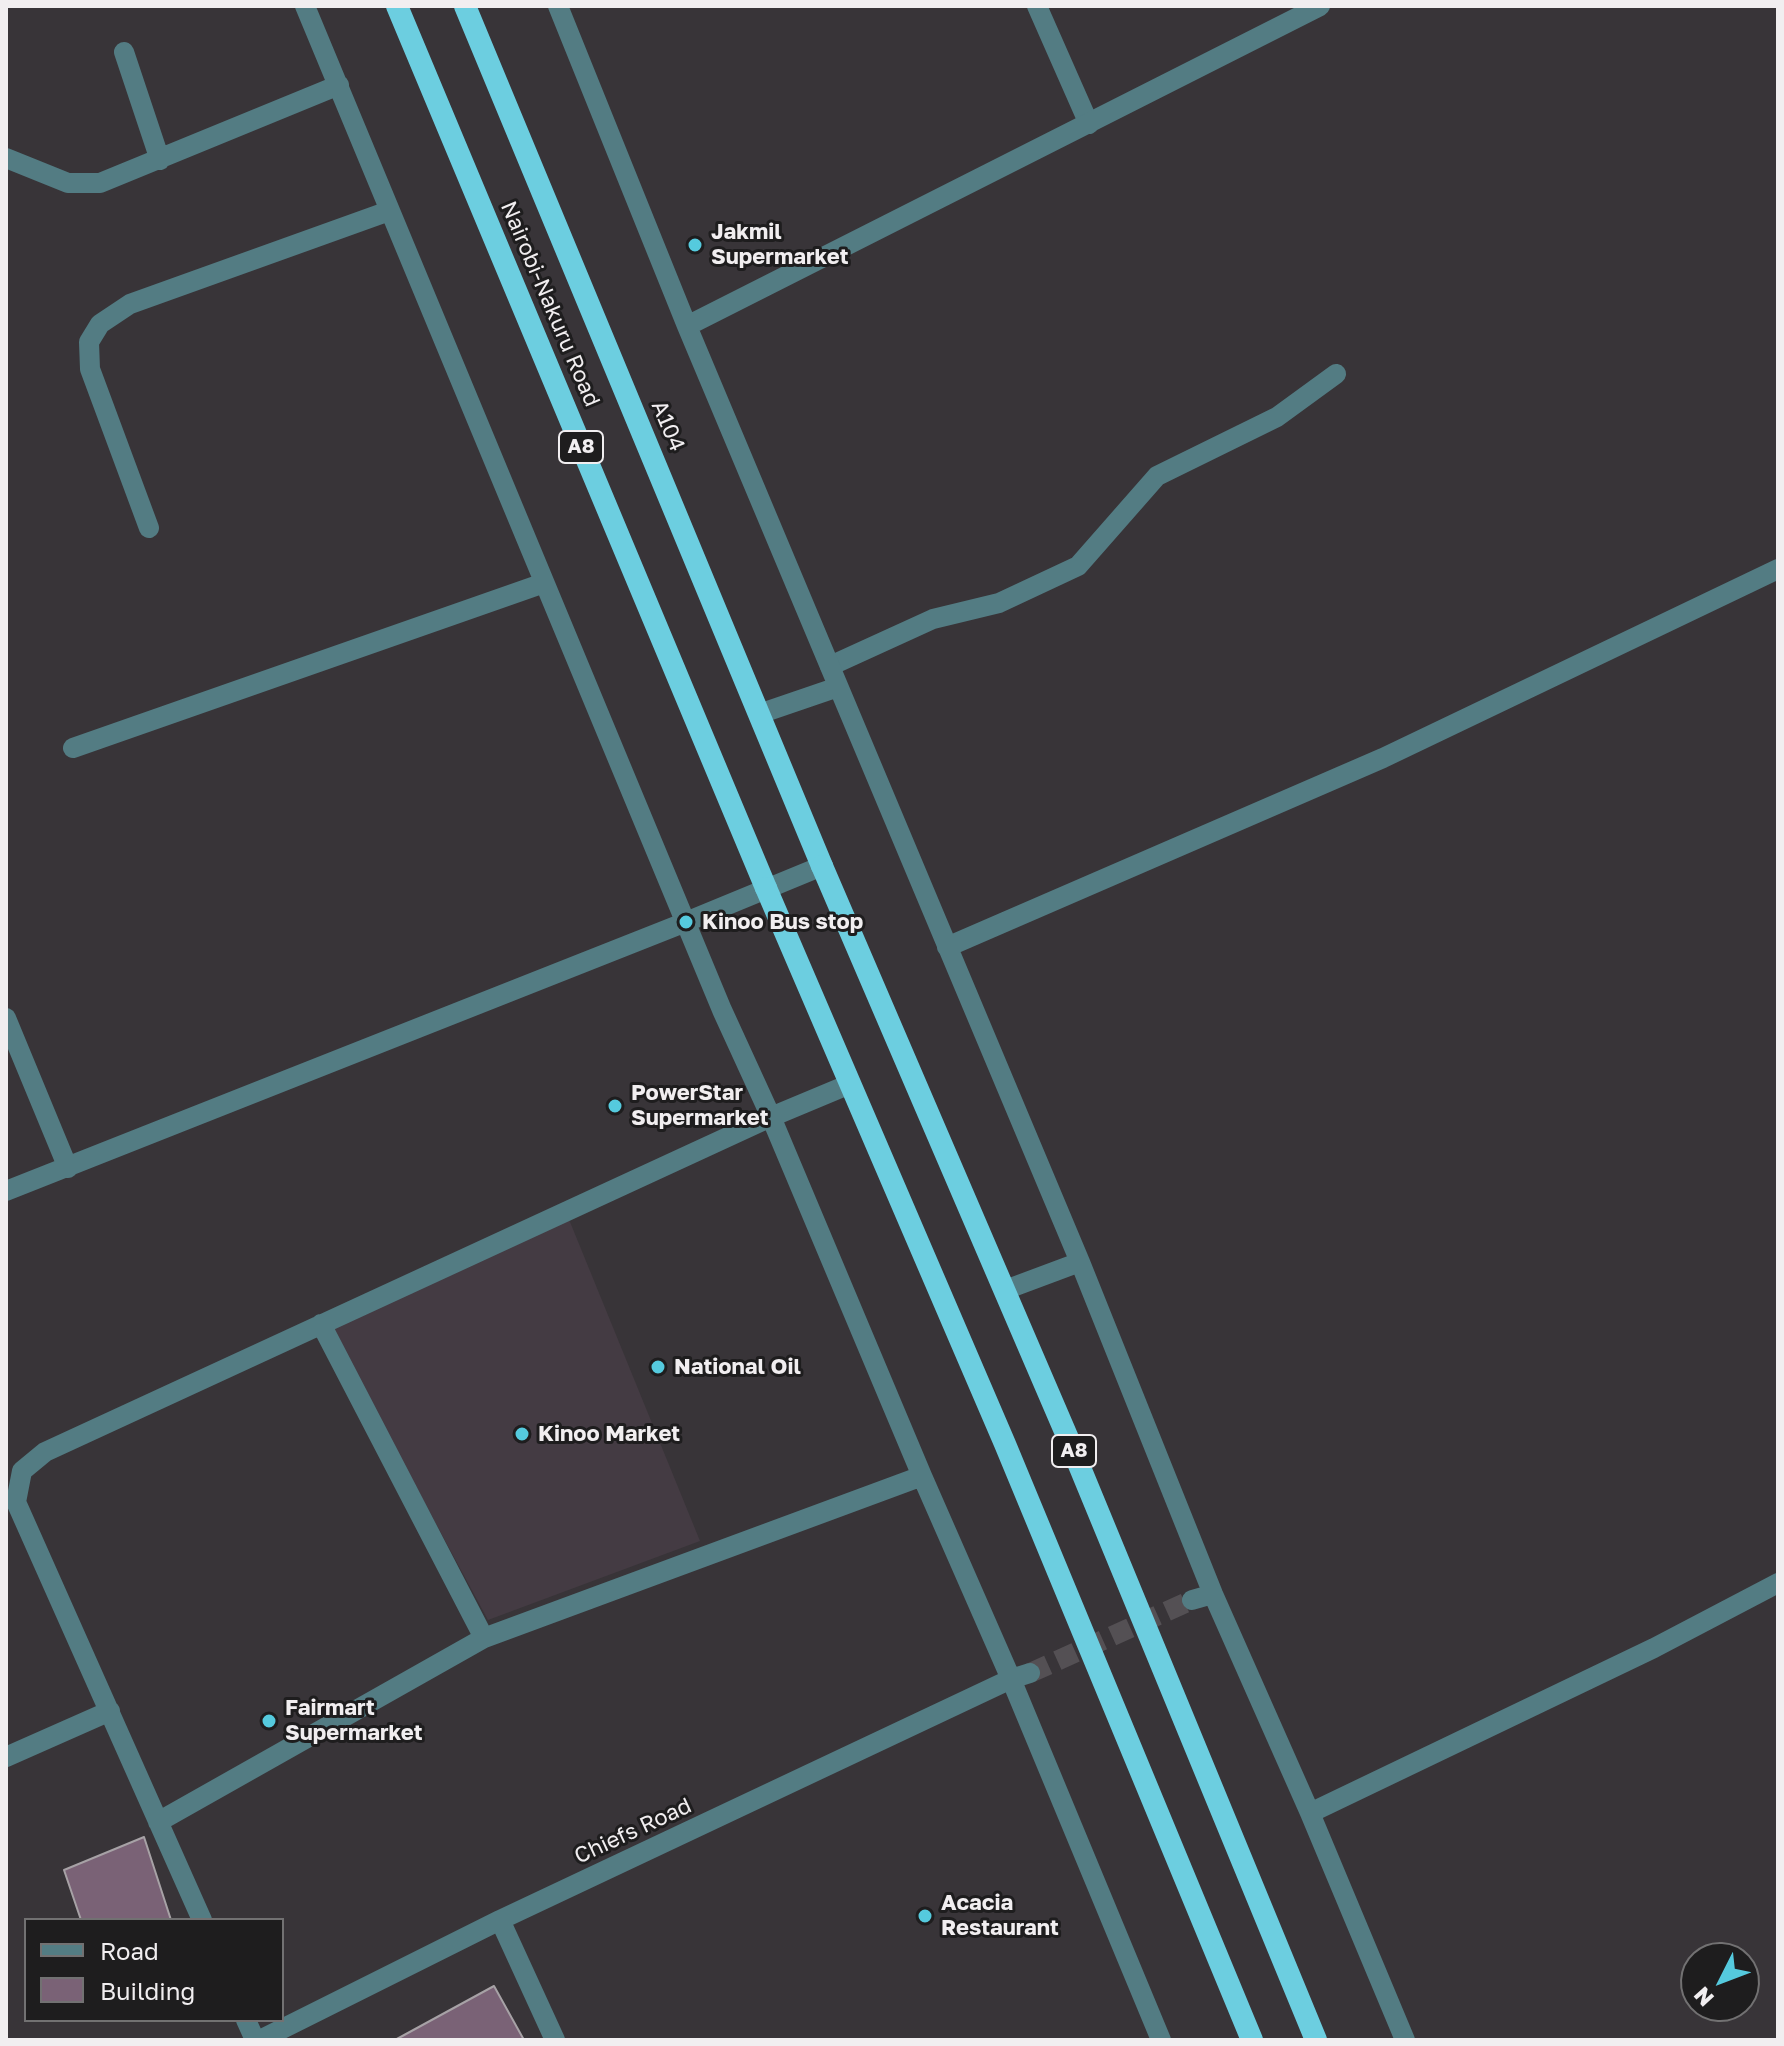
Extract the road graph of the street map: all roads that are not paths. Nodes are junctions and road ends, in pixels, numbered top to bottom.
1 (305, 6) edge
2 (397, 6) edge
3 (465, 6) edge
4 (558, 6) edge
5 (1037, 6) edge
6 (1320, 6) edge
7 (124, 52) dead end
8 (339, 85) junction
9 (1089, 124) junction
10 (6, 158) edge
11 (160, 160) junction
12 (389, 211) junction
13 (687, 326) junction
14 (1336, 374) dead end
15 (149, 528) dead end
16 (1778, 569) edge
17 (544, 583) junction
18 (830, 666) junction
19 (838, 687) junction
20 (759, 714) junction
21 (73, 748) dead end
22 (822, 866) junction
23 (766, 888) junction
24 (686, 922) junction
25 (947, 947) junction
26 (6, 1018) edge
27 (850, 1084) junction
28 (771, 1117) junction
29 (68, 1168) junction
30 (6, 1191) edge
31 (1080, 1262) junction
32 (1005, 1290) junction
33 (321, 1324) junction
34 (922, 1476) junction
35 (1778, 1583) edge
36 (1213, 1594) junction
37 (1192, 1600) tunnel mouth
38 (484, 1638) junction
39 (1021, 1676) junction
40 (110, 1711) junction
41 (6, 1757) edge
42 (1310, 1813) junction
43 (158, 1822) junction
44 (201, 1918) edge
45 (500, 1920) junction
46 (247, 2022) edge
47 (258, 2040) edge
48 (555, 2040) edge
49 (1161, 2040) edge
50 (1252, 2040) edge
51 (1316, 2040) edge
52 (1405, 2040) edge

1 - 8 street
2 - 23 highway, Nairobi-Nakuru Road / A8
3 - 20 highway, A104 / A8
4 - 13 street
5 - 9 street
6 - 9 street
7 - 11 street
8 - 11 street
8 - 12 street
9 - 13 street
10 - 11 street
12 - 15 street
12 - 17 street
13 - 18 street
14 - 18 street
16 - 25 street
17 - 21 street
17 - 24 street
18 - 19 street
19 - 20 street
19 - 25 street
20 - 22 highway, A104 / A8
22 - 23 street
22 - 32 highway, A8, bridge
23 - 24 street
23 - 27 highway, A8, bridge
24 - 28 street
24 - 29 street
25 - 31 street
26 - 29 street
27 - 28 street
27 - 50 highway, A8, bridge
28 - 33 street
28 - 34 street
29 - 30 street
31 - 32 street
31 - 36 street
32 - 51 highway, A8, bridge
33 - 38 street
33 - 40 street
34 - 38 street
34 - 39 street
35 - 42 street
36 - 37 street
36 - 42 street
38 - 43 street
39 - 45 street, Chiefs Road
39 - 49 street
40 - 41 street
40 - 43 street
42 - 52 street
43 - 44 street
45 - 47 street, Chiefs Road
45 - 48 street
46 - 47 street

